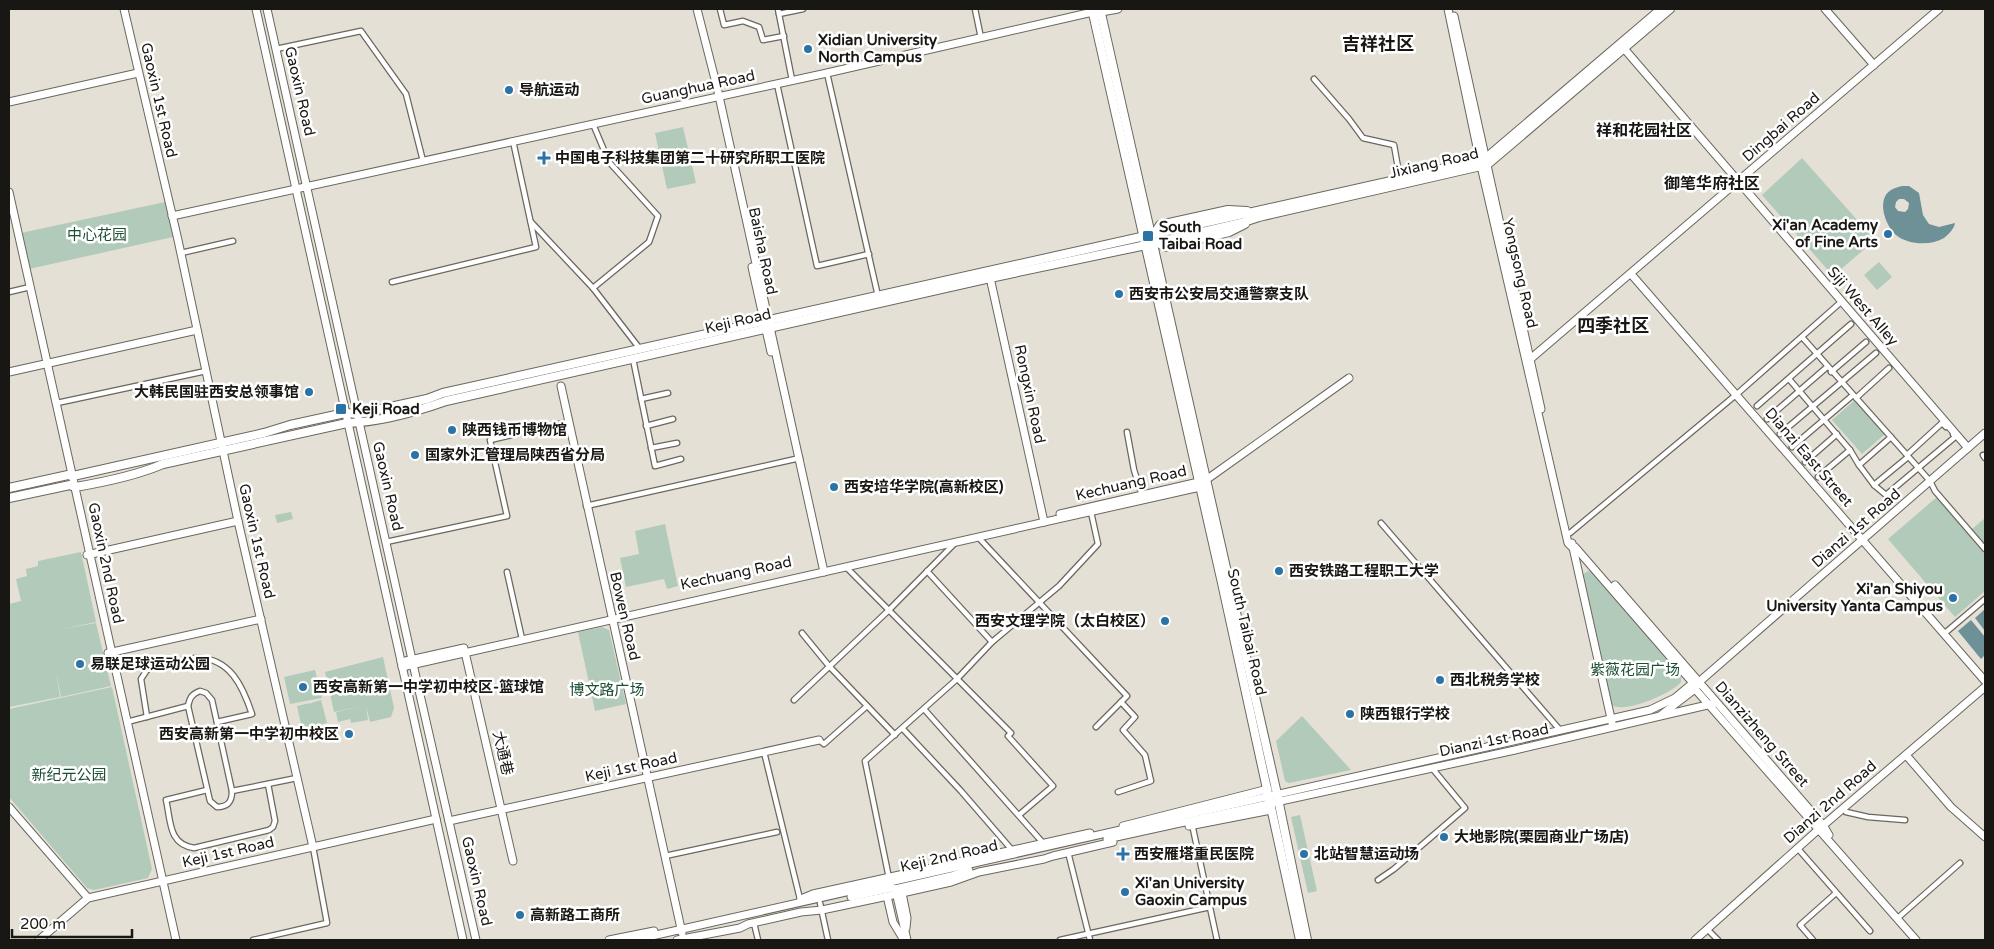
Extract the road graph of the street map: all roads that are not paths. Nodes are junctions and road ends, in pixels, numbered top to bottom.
1 (124, 9) edge
2 (256, 9) edge
3 (267, 9) edge
4 (697, 9) edge
5 (720, 9) edge
6 (778, 9) edge
7 (803, 9) edge
8 (975, 9) edge
9 (1118, 9) edge
10 (1448, 9) edge
11 (1452, 9) edge
12 (1661, 9) edge
13 (1670, 9) edge
14 (1825, 9) edge
15 (1938, 9) edge
16 (1098, 10) edge
17 (779, 14) junction
18 (784, 36) junction
19 (981, 38) junction
20 (1622, 47) junction
21 (276, 49) junction
22 (1874, 65) junction
23 (138, 73) junction
24 (827, 73) junction
25 (1314, 79) dead end
26 (792, 80) junction
27 (777, 84) junction
28 (717, 97) junction
29 (9, 102) edge
30 (593, 124) junction
31 (513, 141) junction
32 (423, 161) junction
33 (1484, 162) junction
34 (1400, 179) junction
35 (1738, 182) junction
36 (308, 188) junction
37 (296, 191) junction
38 (9, 192) edge
39 (9, 210) edge
40 (1254, 215) junction
41 (173, 219) junction
42 (530, 221) junction
43 (1150, 234) junction
44 (233, 241) dead end
45 (1152, 243) junction
46 (181, 253) junction
47 (869, 254) junction
48 (1631, 274) junction
49 (989, 275) junction
50 (392, 282) dead end
51 (26, 288) junction
52 (593, 288) junction
53 (9, 292) edge
54 (878, 296) junction
55 (1841, 302) junction
56 (1851, 324) dead end
57 (767, 325) junction
58 (197, 330) junction
59 (1802, 337) junction
60 (1866, 342) dead end
61 (641, 350) junction
62 (1876, 353) dead end
63 (1817, 354) junction
64 (633, 359) junction
65 (1528, 361) junction
66 (46, 364) junction
67 (1828, 367) junction
68 (1889, 368) dead end
69 (206, 371) junction
70 (9, 372) edge
71 (1831, 372) junction
72 (1349, 378) dead end
73 (1789, 379) junction
74 (1841, 382) junction
75 (560, 386) dead end
76 (1800, 391) junction
77 (668, 393) dead end
78 (1737, 394) junction
79 (1854, 396) junction
80 (641, 399) junction
81 (57, 404) junction
82 (1757, 406) dead end
83 (1812, 406) junction
84 (345, 413) junction
85 (359, 418) junction
86 (673, 419) dead end
87 (1767, 419) dead end
88 (1824, 420) junction
89 (568, 422) junction
90 (348, 423) junction
91 (646, 426) junction
92 (1127, 432) dead end
93 (1985, 433) edge
94 (1780, 434) dead end
95 (1836, 434) junction
96 (1891, 437) junction
97 (677, 443) dead end
98 (222, 447) junction
99 (1792, 447) dead end
100 (651, 448) junction
101 (1968, 448) junction
102 (1850, 450) junction
103 (1907, 456) junction
104 (681, 459) dead end
105 (798, 459) junction
106 (1805, 462) dead end
107 (1859, 465) junction
108 (1918, 468) junction
109 (70, 476) junction
110 (1818, 477) dead end
111 (1930, 481) junction
112 (1201, 483) junction
113 (1874, 485) junction
114 (72, 486) junction
115 (9, 488) edge
116 (1142, 495) junction
117 (9, 498) edge
118 (586, 506) junction
119 (1091, 512) junction
120 (1044, 520) junction
121 (238, 521) junction
122 (1381, 523) dead end
123 (1568, 533) junction
124 (978, 537) junction
125 (1863, 540) junction
126 (958, 541) junction
127 (386, 542) junction
128 (1571, 544) junction
129 (1985, 549) edge
130 (88, 555) junction
131 (846, 567) junction
132 (822, 570) junction
133 (927, 571) junction
134 (507, 572) dead end
135 (1985, 599) edge
136 (1039, 603) junction
137 (889, 610) junction
138 (611, 617) junction
139 (261, 618) junction
140 (802, 633) dead end
141 (1945, 634) junction
142 (521, 637) junction
143 (992, 642) junction
144 (465, 652) junction
145 (109, 653) junction
146 (412, 662) junction
147 (401, 664) junction
148 (829, 666) junction
149 (957, 679) junction
150 (1985, 681) edge
151 (1696, 684) junction
152 (1985, 687) edge
153 (1985, 693) edge
154 (794, 700) dead end
155 (1121, 702) junction
156 (1712, 703) junction
157 (188, 706) junction
158 (867, 706) junction
159 (924, 709) junction
160 (147, 717) junction
161 (1659, 717) junction
162 (1612, 719) junction
163 (127, 722) junction
164 (217, 722) junction
165 (1096, 727) dead end
166 (1613, 727) junction
167 (902, 729) junction
168 (1560, 730) junction
169 (895, 735) junction
170 (819, 740) joint
171 (764, 752) junction
172 (1908, 756) junction
173 (1432, 768) junction
174 (647, 777) junction
175 (297, 778) junction
176 (268, 784) junction
177 (207, 790) junction
178 (232, 791) junction
179 (1118, 792) dead end
180 (1272, 799) junction
181 (9, 807) edge
182 (502, 810) junction
183 (1846, 812) junction
184 (1020, 815) junction
185 (436, 819) junction
186 (1905, 820) dead end
187 (450, 821) junction
188 (1192, 823) junction
189 (1822, 829) junction
190 (777, 832) dead end
191 (1985, 837) edge
192 (1044, 844) junction
193 (313, 846) junction
194 (1012, 850) junction
195 (1800, 851) junction
196 (1068, 852) junction
197 (665, 856) junction
198 (513, 861) dead end
199 (1960, 863) dead end
200 (1378, 880) dead end
201 (161, 881) junction
202 (893, 889) junction
203 (1836, 892) junction
204 (88, 898) junction
205 (800, 899) junction
206 (821, 907) junction
207 (1210, 907) junction
208 (1900, 916) junction
209 (754, 923) junction
210 (1870, 931) dead end
211 (1710, 932) junction
212 (1088, 934) junction
213 (681, 935) edge
214 (904, 938) edge
215 (39, 940) edge
216 (172, 940) edge
217 (176, 940) edge
218 (253, 940) edge
219 (464, 940) edge
220 (476, 940) edge
221 (610, 940) edge
222 (634, 940) edge
223 (654, 940) edge
224 (758, 940) edge
225 (828, 940) edge
226 (1060, 940) edge
227 (1090, 940) edge
228 (1217, 940) edge
229 (1300, 940) edge
230 (1307, 940) edge
231 (1695, 940) edge
232 (1700, 940) edge
233 (1718, 940) edge
234 (1813, 940) edge
235 (1916, 940) edge
236 (1921, 940) edge

1 - 23 street, Gaoxin 1st Road
2 - 37 street, Gaoxin Road
3 - 21 street, Gaoxin Road
4 - 28 street, Baisha Road
5 - 18 street
6 - 17 street
7 - 17 street
8 - 19 street
9 - 16 street, Guanghua Road
10 - 33 street, Yongsong Road
11 - 33 street, Yongsong Road
12 - 20 main road, Jixiang Road
13 - 20 main road, Jixiang Road
14 - 22 street
15 - 22 street, Dingbai Road
16 - 19 street, Guanghua Road
16 - 43 main road
17 - 18 street
18 - 26 street
19 - 24 street, Guanghua Road
20 - 33 main road, Jixiang Road
20 - 35 street, Siji West Alley
21 - 32 street
21 - 36 street, Gaoxin Road
22 - 35 street, Dingbai Road
23 - 29 street
23 - 41 street, Gaoxin 1st Road
24 - 26 street, Guanghua Road
24 - 47 street
25 - 34 street
26 - 27 street, Guanghua Road
27 - 28 street, Guanghua Road
27 - 47 street
28 - 30 street, Guanghua Road
28 - 57 street, Baisha Road
30 - 31 street, Guanghua Road
30 - 52 street
31 - 32 street, Guanghua Road
31 - 42 street
32 - 36 street, Guanghua Road
33 - 34 main road, Jixiang Road
33 - 40 main road, Jixiang Road
33 - 65 street, Yongsong Road
34 - 40 main road, Jixiang Road
35 - 48 street, Dingbai Road
35 - 55 street, Siji West Alley
36 - 37 street, Guanghua Road
36 - 85 street, Gaoxin Road
37 - 41 street, Guanghua Road
37 - 84 street, Gaoxin Road
38 - 66 street, Gaoxin 2nd Road
39 - 51 street, Gaoxin 2nd Road
40 - 43 main road, Jixiang Road
40 - 45 main road, Jixiang Road
41 - 46 street, Gaoxin 1st Road
42 - 50 street
42 - 52 street
43 - 45 main road, South Taibai Road
43 - 49 main road, Keji Road
44 - 46 street
45 - 49 main road, Keji Road
45 - 112 main road, South Taibai Road
46 - 58 street, Gaoxin 1st Road
47 - 54 street
48 - 65 street, Dingbai Road
48 - 78 street, Dianzi East Street
49 - 54 main road, Keji Road
49 - 57 main road, Keji Road
49 - 120 street, Rongxin Road
51 - 53 street
51 - 66 street, Gaoxin 2nd Road
52 - 61 street
54 - 57 main road, Keji Road
55 - 59 street
55 - 101 street, Siji West Alley
56 - 63 street
57 - 61 main road, Keji Road
57 - 64 main road, Keji Road
57 - 105 street, Baisha Road
58 - 66 street
58 - 69 street, Gaoxin 1st Road
59 - 63 street
59 - 78 street
60 - 71 street
61 - 85 main road, Keji Road
62 - 74 street
63 - 67 street
63 - 73 street
64 - 80 street
64 - 85 main road, Keji Road
65 - 123 street, Yongsong Road
66 - 70 street
66 - 81 street, Gaoxin 2nd Road
66 - 109 street, Gaoxin 2nd Road
67 - 71 street
67 - 76 street
68 - 79 street
69 - 81 street
69 - 98 street, Gaoxin 1st Road
71 - 74 street
72 - 112 street
73 - 76 street
73 - 82 street
74 - 79 street
74 - 83 street
75 - 89 street, Bowen Road
76 - 83 street
76 - 87 street
77 - 80 street
78 - 123 street
78 - 125 street, Dianzi East Street
79 - 88 street
79 - 96 street
80 - 91 street
81 - 109 street, Gaoxin 2nd Road
83 - 88 street
83 - 94 street
84 - 85 main road, Keji Road
84 - 90 street, Gaoxin Road
84 - 98 main road, Keji Road
85 - 90 main road, Keji Road
85 - 127 street, Gaoxin Road
86 - 91 street
88 - 95 street
88 - 99 street
89 - 118 street, Bowen Road
89 - 127 street
90 - 98 main road, Keji Road
90 - 147 street, Gaoxin Road
91 - 100 street
92 - 116 street
93 - 101 street, Dianzi 1st Road
95 - 102 street
95 - 106 street
96 - 103 street
96 - 107 street
97 - 100 street
98 - 109 main road, Keji Road
98 - 114 main road, Keji Road
98 - 121 street, Gaoxin 1st Road
100 - 104 street
101 - 111 street, Dianzi 1st Road
102 - 107 street
102 - 110 street
103 - 108 street
103 - 108 street
103 - 113 street
105 - 118 street
105 - 132 street, Baisha Road
107 - 113 street
108 - 111 street
108 - 113 street
109 - 114 street, Gaoxin 2nd Road
109 - 115 main road, Keji Road
111 - 125 street, Dianzi 1st Road
111 - 129 street
112 - 116 street, Kechuang Road
112 - 119 street, Kechuang Road
112 - 180 main road, South Taibai Road
114 - 117 main road, Keji Road
114 - 130 street, Gaoxin 2nd Road
116 - 120 street, Kechuang Road
118 - 138 street, Bowen Road
119 - 120 street, Kechuang Road
119 - 136 street
120 - 124 street, Kechuang Road
120 - 132 street, Kechuang Road
121 - 130 street
121 - 139 street, Gaoxin 1st Road
122 - 168 street
123 - 128 street, Yongsong Road
124 - 126 street, Kechuang Road
124 - 136 street
125 - 141 street, Dianzi East Street
125 - 151 street, Dianzi 1st Road
126 - 131 street, Kechuang Road
126 - 133 street
127 - 146 street, Gaoxin Road
128 - 151 street
128 - 162 street, Yongsong Road
130 - 145 street, Gaoxin 2nd Road
131 - 132 street, Kechuang Road
131 - 137 street
132 - 138 street, Kechuang Road
133 - 137 street
133 - 143 street
134 - 142 street
135 - 141 street
136 - 143 street
136 - 155 street
137 - 148 street
137 - 149 street
138 - 142 street, Kechuang Road
138 - 174 street, Bowen Road
139 - 145 street
139 - 175 street, Gaoxin 1st Road
140 - 148 street
141 - 150 street, Dianzi East Street
142 - 144 street, Kechuang Road
142 - 146 street, Kechuang Road
143 - 149 street
144 - 146 street, Kechuang Road
144 - 182 street, 大通巷
145 - 163 street, Gaoxin 2nd Road
145 - 201 street, Gaoxin 2nd Road
146 - 147 street, Kechuang Road
146 - 187 street, Gaoxin Road
147 - 185 street, Gaoxin Road
148 - 154 street
148 - 158 street
149 - 159 street
149 - 184 street
151 - 156 street, Dianzizheng Street
151 - 161 street
151 - 162 street, Dianzi 1st Road
152 - 172 street, Dianzi 2nd Road
153 - 172 street, Dianzi 2nd Road
155 - 165 street
155 - 179 street
156 - 161 street, Dianzi 1st Road
156 - 189 street, Dianzizheng Street
157 - 160 street
157 - 164 street
157 - 177 street
158 - 169 street
158 - 170 street
159 - 167 street
159 - 184 street
160 - 163 street
160 - 164 street
161 - 166 street, Dianzi 1st Road
162 - 166 street, Yongsong Road
162 - 168 street, Dianzi 1st Road
163 - 201 street, Gaoxin 2nd Road
164 - 178 street
166 - 173 street, Dianzi 1st Road
167 - 169 street
167 - 194 street
168 - 180 street, Dianzi 1st Road
169 - 202 street
170 - 171 street, Keji 1st Road
171 - 174 street, Keji 1st Road
171 - 205 street
172 - 183 street, Dianzi 2nd Road
172 - 189 street, Dianzi 2nd Road
172 - 191 street
173 - 180 street, Dianzi 1st Road
173 - 200 street
174 - 182 street, Keji 1st Road
174 - 197 street, Bowen Road
175 - 176 street
175 - 193 street, Gaoxin 1st Road
176 - 177 street
176 - 178 street
177 - 178 street
180 - 188 street, Keji 2nd Road
180 - 192 street
180 - 202 street, Keji 2nd Road
180 - 229 main road, South Taibai Road
180 - 230 main road, South Taibai Road
181 - 204 street
182 - 187 street, Keji 1st Road
182 - 198 street, 大通巷
183 - 186 street
183 - 189 street, Dianzi 2nd Road
184 - 192 street
185 - 193 street, Keji 1st Road
185 - 219 street, Gaoxin Road
187 - 220 street, Gaoxin Road
188 - 196 street
188 - 202 street, Keji 2nd Road
188 - 207 street
189 - 195 street, Dianzi 2nd Road
189 - 208 street, Dianzizheng Street
189 - 231 street, Dianzi 2nd Road
189 - 235 street, Dianzizheng Street
190 - 197 street
192 - 194 street
193 - 201 street, Keji 1st Road
193 - 218 street
194 - 202 street
195 - 203 street
195 - 211 street, Dianzi 2nd Road
196 - 202 street
196 - 212 street
197 - 213 street, Bowen Road
199 - 208 street
201 - 204 street, Keji 1st Road
201 - 216 street, Gaoxin 2nd Road
201 - 217 street, Gaoxin 2nd Road
202 - 205 street
202 - 206 street, Keji 2nd Road
202 - 213 street, Keji 2nd Road
202 - 214 street
203 - 210 street
203 - 234 street
204 - 215 street, Keji 1st Road
205 - 213 street
206 - 209 street
206 - 213 street, Keji 2nd Road
206 - 225 street
207 - 212 street
207 - 228 street
208 - 236 street, Dianzizheng Street
209 - 213 street
209 - 224 street
211 - 232 street, Dianzi 2nd Road
211 - 233 street
212 - 226 street
212 - 227 street
213 - 221 street
213 - 222 street, Keji 2nd Road
213 - 223 street, Keji 2nd Road

